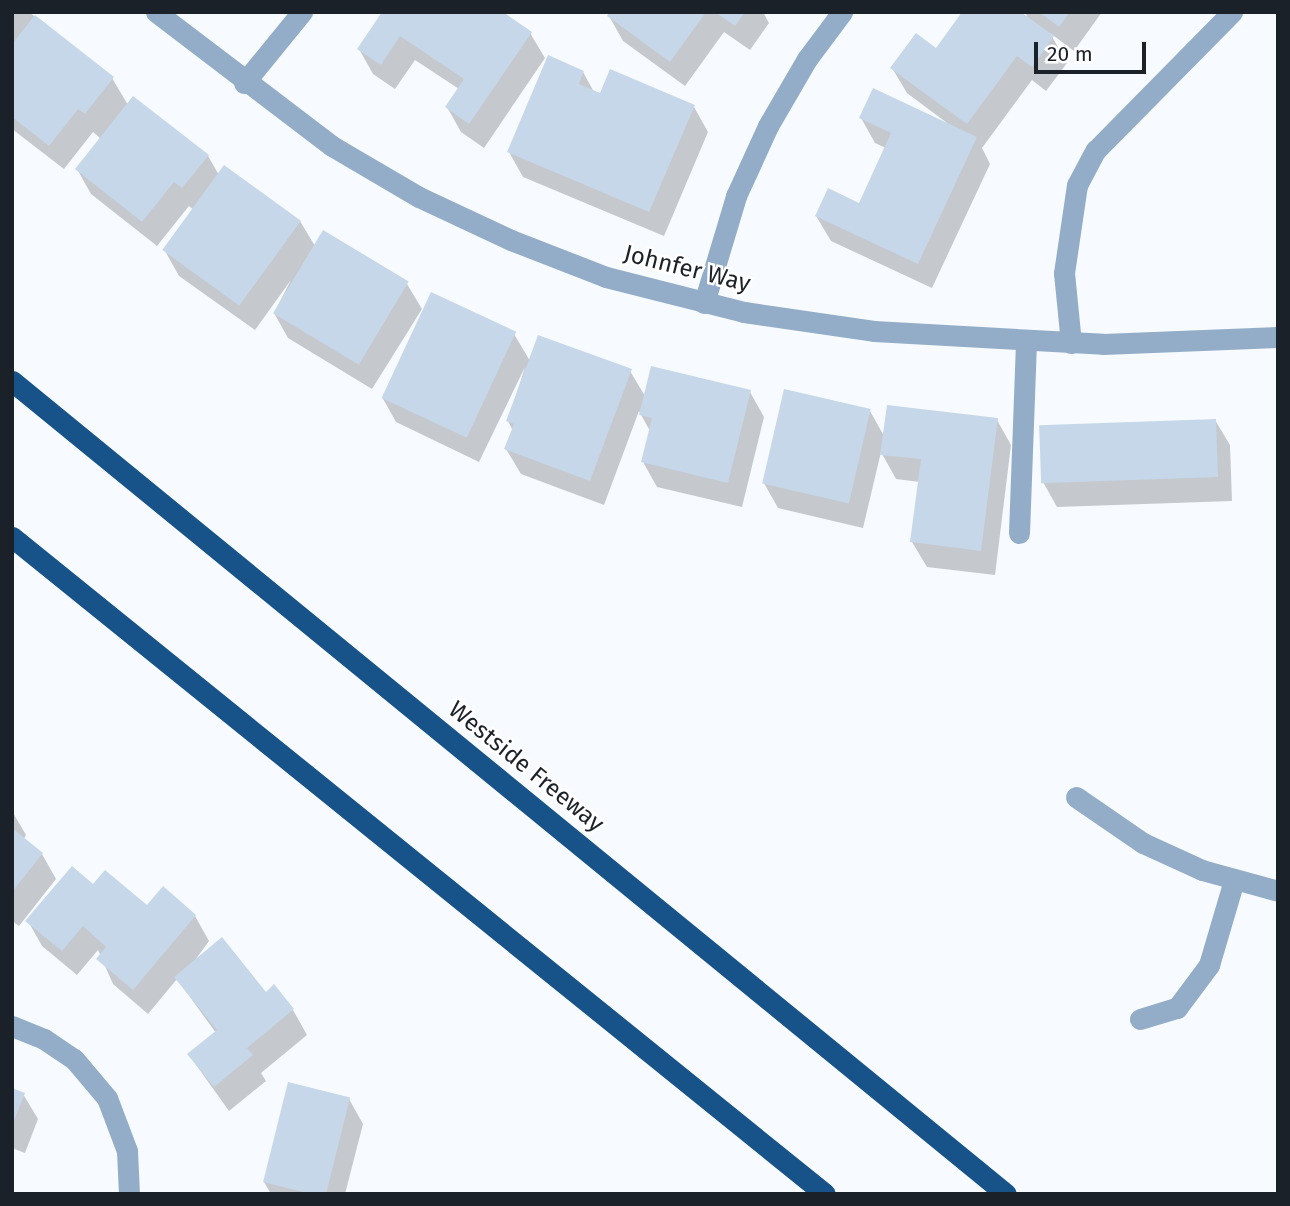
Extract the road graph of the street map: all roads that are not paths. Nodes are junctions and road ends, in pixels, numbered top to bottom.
1 (156, 12) edge
2 (302, 12) edge
3 (842, 12) edge
4 (1232, 12) edge
5 (244, 83) junction
6 (705, 303) junction
7 (1278, 337) edge
8 (1026, 342) junction
9 (1071, 343) junction
10 (12, 381) edge
11 (1019, 533) dead end
12 (12, 537) edge
13 (1076, 797) dead end
14 (1234, 880) junction
15 (1278, 891) edge
16 (1140, 1019) dead end
17 (12, 1026) edge
18 (129, 1194) edge
19 (825, 1194) edge
20 (1006, 1194) edge

1 - 5 street, Johnfer Way
2 - 5 street
3 - 6 street
4 - 9 street
5 - 6 street, Johnfer Way
6 - 8 street, Johnfer Way
7 - 9 street, Johnfer Way
8 - 9 street, Johnfer Way
8 - 11 street
10 - 20 highway, Westside Freeway
12 - 19 highway
13 - 14 street
14 - 15 street
14 - 16 street
17 - 18 street

